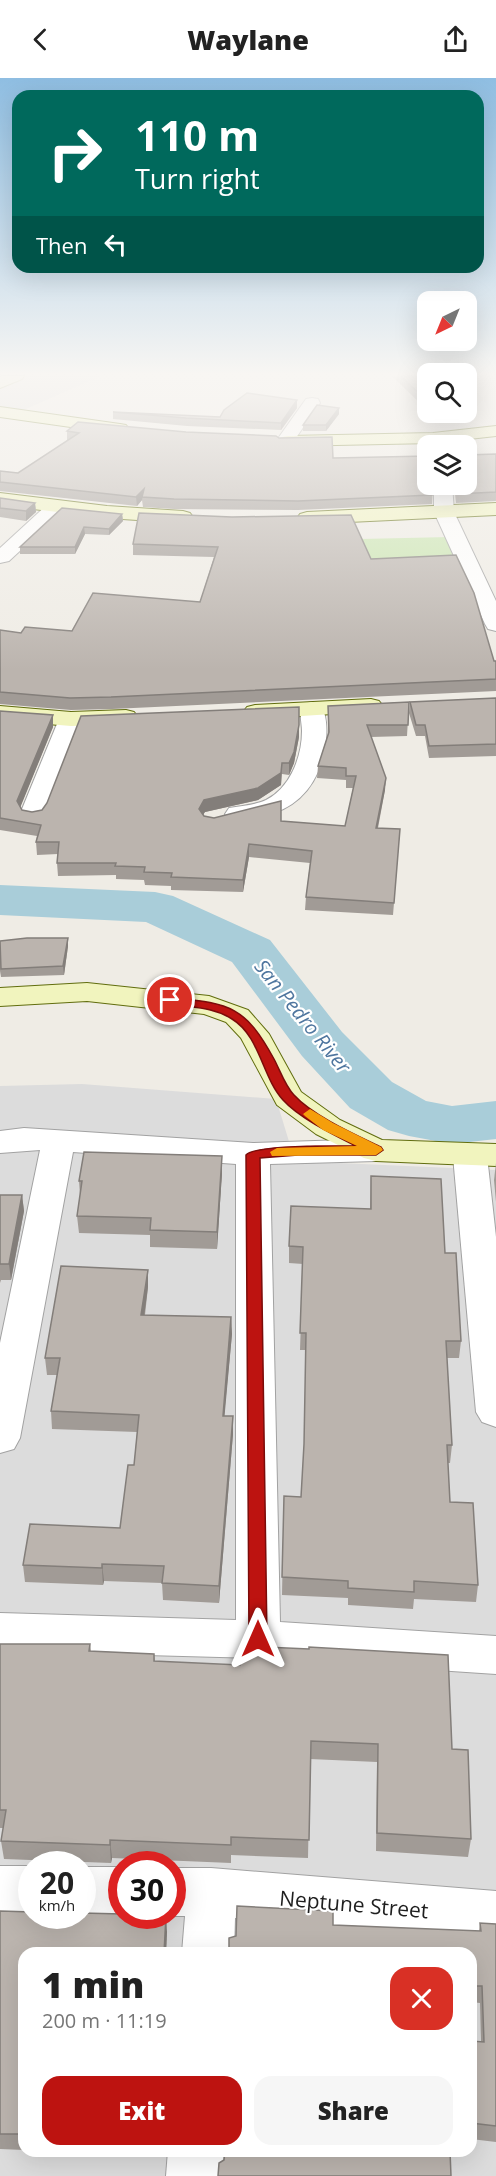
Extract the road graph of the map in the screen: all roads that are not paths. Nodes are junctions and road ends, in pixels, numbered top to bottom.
1 (443, 495) edge
2 (0, 499) edge
3 (56, 507) junction
4 (496, 509) edge
5 (444, 512) junction
6 (196, 517) edge
7 (288, 519) edge
8 (2, 557) dead end
9 (496, 624) edge
10 (393, 705) edge
11 (312, 709) junction
12 (0, 713) edge
13 (229, 713) edge
14 (146, 717) edge
15 (71, 719) junction
16 (33, 814) edge
17 (214, 820) edge
18 (0, 997) edge
19 (58, 1140) junction
20 (0, 1142) edge
21 (376, 1150) junction
22 (253, 1155) junction
23 (483, 1155) edge
24 (496, 1412) edge
25 (0, 1438) edge
26 (0, 1632) edge
27 (258, 1639) junction
28 (496, 1655) edge
29 (0, 1890) edge
30 (18, 1890) edge
31 (192, 1892) edge
32 (496, 1915) edge
33 (206, 1947) edge
34 (195, 2157) edge
35 (194, 2176) edge

1 - 5 street
2 - 3 street
3 - 6 street
3 - 8 street
4 - 5 street
5 - 7 street
5 - 9 street
10 - 11 street
11 - 13 street
11 - 17 street
12 - 15 street
14 - 15 street
15 - 16 street
18 - 21 street
19 - 20 street
19 - 22 street
19 - 25 street
21 - 22 street
21 - 23 street
22 - 27 street
23 - 24 street
26 - 27 street
27 - 28 street
29 - 30 street
31 - 32 street, Neptune Street
31 - 33 street
34 - 35 street

